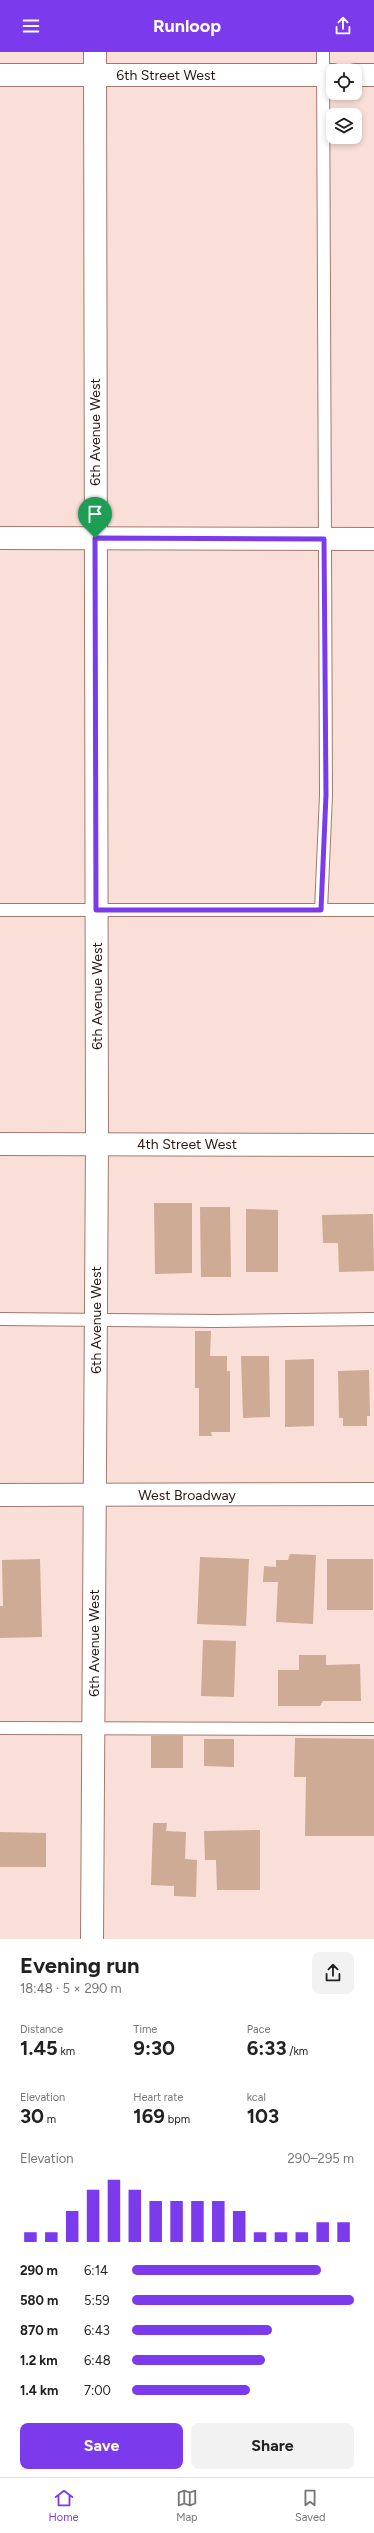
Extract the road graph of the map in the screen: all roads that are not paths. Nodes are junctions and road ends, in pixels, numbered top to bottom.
1 (95, 52) edge
2 (323, 52) edge
3 (326, 66) edge
4 (0, 75) edge
5 (95, 75) junction
6 (326, 75) edge
7 (362, 75) edge
8 (374, 75) edge
9 (328, 100) edge
10 (0, 538) edge
11 (95, 538) junction
12 (324, 539) junction
13 (374, 539) edge
14 (0, 910) edge
15 (96, 910) junction
16 (321, 910) junction
17 (374, 910) edge
18 (0, 1144) edge
19 (97, 1144) junction
20 (374, 1145) edge
21 (0, 1319) edge
22 (374, 1319) edge
23 (97, 1320) junction
24 (374, 1494) edge
25 (0, 1495) edge
26 (95, 1495) junction
27 (0, 1728) edge
28 (94, 1728) junction
29 (374, 1729) edge
30 (92, 1939) edge

1 - 5 street, 6th Avenue West
2 - 3 lane
4 - 5 street, 6th Street West
5 - 6 street, 6th Street West
5 - 11 street, 6th Avenue West
7 - 8 street
9 - 12 lane
10 - 11 street
11 - 12 street
11 - 15 street, 6th Avenue West
12 - 13 street
12 - 16 lane
14 - 15 lane
15 - 16 lane
15 - 19 street, 6th Avenue West
16 - 17 lane
18 - 19 street, 4th Street West
19 - 20 street, 4th Street West
19 - 23 street, 6th Avenue West
21 - 23 lane
22 - 23 lane
23 - 26 street, 6th Avenue West
24 - 26 street, West Broadway
25 - 26 street, West Broadway
26 - 28 street, 6th Avenue West
27 - 28 lane
28 - 29 lane
28 - 30 street, 6th Avenue West

